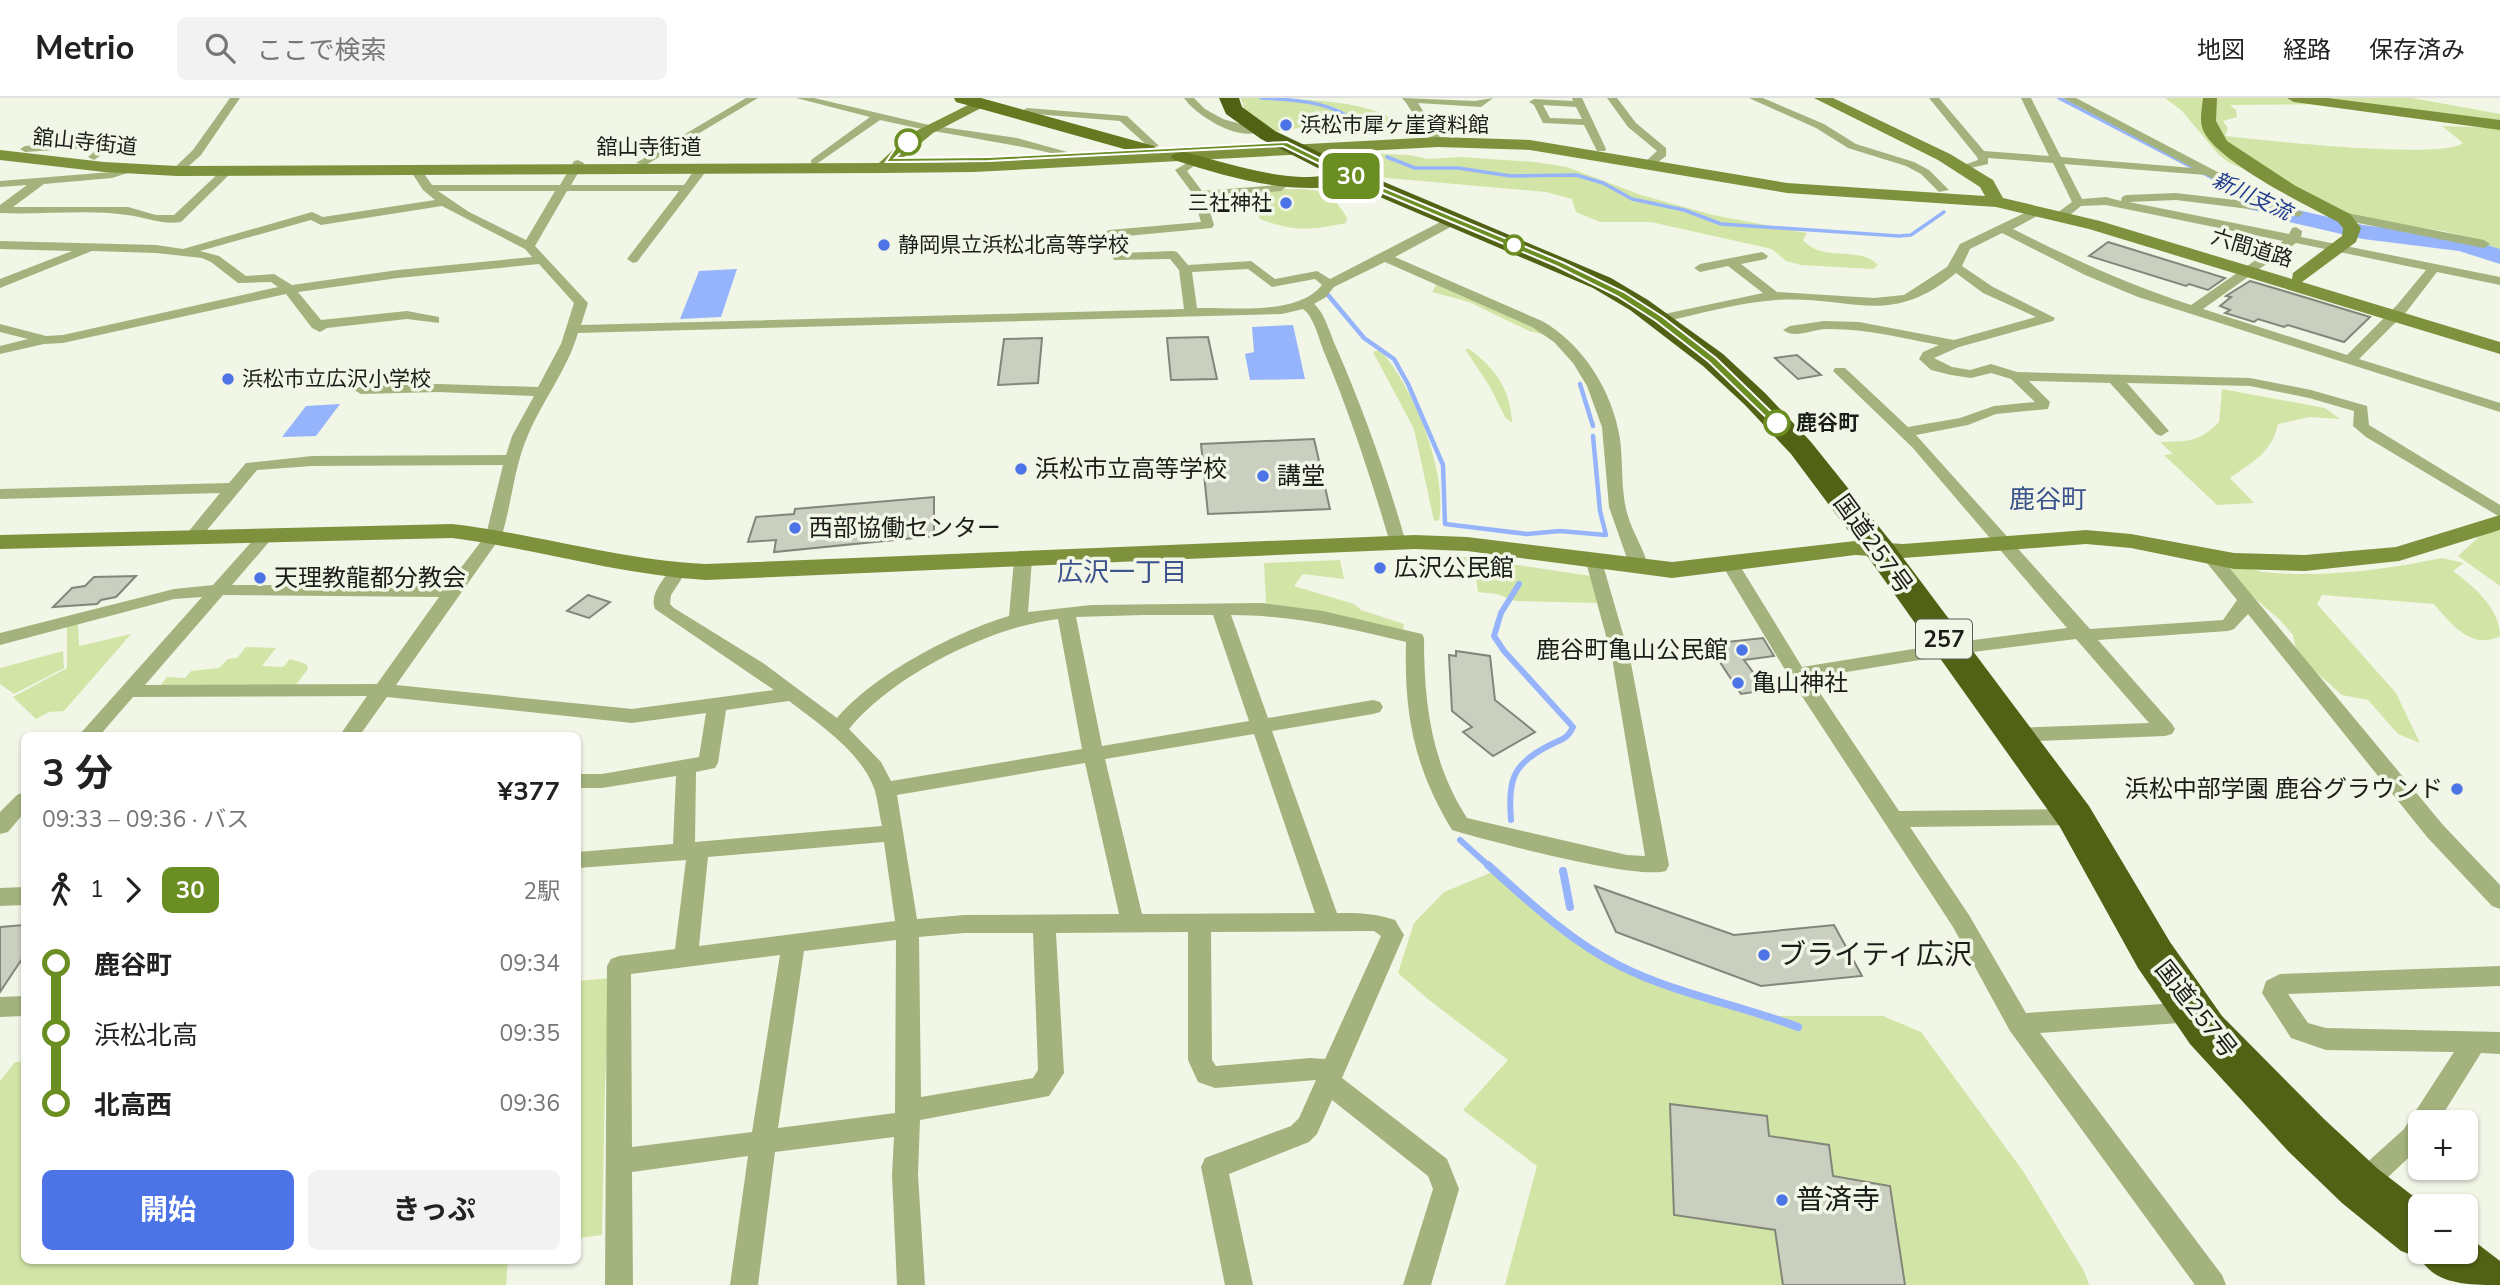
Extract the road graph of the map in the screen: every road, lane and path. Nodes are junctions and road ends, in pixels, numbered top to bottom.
1 (235, 98) edge
2 (753, 98) edge
3 (801, 98) edge
4 (1032, 98) edge
5 (1189, 98) edge
6 (1229, 98) edge
7 (1488, 98) edge
8 (1612, 98) edge
9 (1754, 98) edge
10 (1821, 98) edge
11 (1934, 98) edge
12 (2026, 98) edge
13 (2068, 98) edge
14 (2210, 98) edge
15 (2294, 98) edge
16 (967, 99) edge
17 (1407, 99) edge
18 (1579, 101) edge
19 (1841, 102) edge
20 (1025, 112) junction
21 (879, 116) junction
22 (1588, 122) junction
23 (2500, 125) edge
24 (929, 128) junction
25 (1257, 130) junction
26 (1435, 139) junction
27 (0, 146) edge
28 (1292, 146) junction
29 (1151, 148) junction
30 (25, 149) junction
31 (1601, 149) junction
32 (1980, 154) junction
33 (0, 155) edge
34 (1072, 155) junction
35 (94, 157) junction
36 (1188, 158) junction
37 (1652, 161) junction
38 (2056, 161) junction
39 (814, 162) junction
40 (642, 163) junction
41 (886, 164) junction
42 (576, 166) junction
43 (182, 167) junction
44 (703, 168) junction
45 (130, 169) junction
46 (1962, 169) junction
47 (416, 170) junction
48 (228, 171) junction
49 (2201, 172) junction
50 (1355, 178) junction
51 (42, 180) junction
52 (1286, 182) junction
53 (0, 184) edge
54 (427, 188) junction
55 (563, 188) junction
56 (687, 188) junction
57 (1943, 190) junction
58 (1199, 194) junction
59 (1995, 198) junction
60 (2106, 201) junction
61 (444, 202) junction
62 (2069, 210) junction
63 (2037, 211) junction
64 (2299, 211) junction
65 (2337, 215) junction
66 (1454, 220) junction
67 (2004, 229) junction
68 (2294, 239) junction
69 (2484, 244) dead end
70 (0, 245) edge
71 (529, 246) junction
72 (90, 248) junction
73 (2338, 248) junction
74 (183, 251) junction
75 (1762, 256) dead end
76 (1385, 257) junction
77 (633, 259) dead end
78 (544, 260) junction
79 (1730, 262) junction
80 (1956, 267) junction
81 (2255, 267) junction
82 (1700, 268) dead end
83 (2434, 268) junction
84 (1185, 269) junction
85 (2300, 277) junction
86 (2500, 281) edge
87 (0, 284) edge
88 (1329, 284) junction
89 (289, 289) junction
90 (1774, 296) junction
91 (1305, 304) junction
92 (2193, 310) junction
93 (2398, 311) junction
94 (1191, 312) junction
95 (1660, 319) junction
96 (434, 320) dead end
97 (0, 328) edge
98 (573, 329) junction
99 (1790, 330) dead end
100 (2500, 337) edge
101 (46, 340) junction
102 (1954, 344) junction
103 (2500, 348) edge
104 (0, 350) edge
105 (2350, 360) junction
106 (1840, 371) dead end
107 (2016, 376) junction
108 (2115, 379) junction
109 (361, 390) dead end
110 (544, 391) junction
111 (2500, 408) edge
112 (2161, 431) dead end
113 (1905, 432) junction
114 (512, 460) junction
115 (234, 488) junction
116 (0, 494) edge
117 (2500, 512) edge
118 (2500, 522) edge
119 (267, 535) junction
120 (494, 535) junction
121 (192, 537) junction
122 (0, 542) edge
123 (1407, 543) junction
124 (2001, 543) junction
125 (1880, 550) junction
126 (2211, 557) junction
127 (1023, 560) junction
128 (1595, 562) junction
129 (1731, 565) junction
130 (1639, 567) junction
131 (677, 572) junction
132 (216, 590) junction
133 (452, 592) junction
134 (2246, 600) junction
135 (1220, 609) junction
136 (1066, 614) junction
137 (1018, 620) junction
138 (2084, 634) junction
139 (0, 639) edge
140 (1950, 649) junction
141 (1797, 674) junction
142 (382, 690) junction
143 (128, 691) junction
144 (794, 694) junction
145 (717, 705) junction
146 (1373, 707) dead end
147 (1261, 726) junction
148 (838, 730) junction
149 (92, 732) edge
150 (351, 732) edge
151 (2015, 734) junction
152 (1093, 753) junction
153 (686, 766) junction
154 (581, 781) edge
155 (885, 789) junction
156 (21, 803) edge
157 (2075, 817) junction
158 (1891, 819) junction
159 (0, 826) edge
160 (894, 833) junction
161 (691, 851) junction
162 (581, 860) edge
163 (21, 896) edge
164 (0, 897) edge
165 (2500, 900) edge
166 (1329, 922) junction
167 (1133, 924) junction
168 (1199, 924) junction
169 (1044, 925) junction
170 (907, 929) junction
171 (794, 943) junction
172 (685, 958) junction
173 (2500, 976) edge
174 (21, 1006) edge
175 (0, 1007) edge
176 (2193, 1012) junction
177 (2019, 1024) junction
178 (2488, 1043) edge
179 (1331, 1076) junction
180 (2433, 1110) edge
181 (908, 1117) junction
182 (764, 1141) junction
183 (2408, 1142) edge
184 (620, 1161) junction
185 (2360, 1186) junction
186 (2408, 1224) edge
187 (2461, 1264) edge
188 (619, 1285) edge
189 (744, 1285) edge
190 (911, 1285) edge
191 (1239, 1285) edge
192 (1417, 1285) edge
193 (2213, 1285) edge
194 (2488, 1285) edge

1 - 43 street
2 - 40 street
3 - 21 street
4 - 20 street
5 - 25 street
6 - 25 highway, 国道257号 / 257
7 - 17 street
8 - 37 street
9 - 57 street
10 - 19 street, 六間道路
11 - 32 street
12 - 38 street
13 - 49 street
14 - 64 street
15 - 23 street
16 - 20 main road
16 - 24 street
17 - 26 street
18 - 22 street
18 - 22 street
19 - 46 street, 六間道路
20 - 29 main road
20 - 29 street
21 - 24 street
21 - 39 street
22 - 31 street
24 - 34 street
24 - 41 street
25 - 28 highway, 国道257号 / 257
26 - 28 street
26 - 31 street
26 - 37 street
27 - 30 street, 舘山寺街道
28 - 29 street, 舘山寺街道
28 - 36 street, 舘山寺街道
28 - 50 highway, 国道257号 / 257
29 - 34 street, 舘山寺街道
30 - 35 street, 舘山寺街道
30 - 35 street
31 - 37 street
32 - 38 street
32 - 46 street
33 - 45 street, 舘山寺街道
34 - 41 street, 舘山寺街道
35 - 43 street, 舘山寺街道
36 - 41 street, 舘山寺街道
36 - 52 main road
36 - 58 street
37 - 57 street
37 - 59 street
38 - 49 street
38 - 62 street
39 - 40 street, 舘山寺街道
39 - 41 street, 舘山寺街道
40 - 42 street, 舘山寺街道
41 - 44 street, 舘山寺街道
42 - 43 street, 舘山寺街道
42 - 44 street, 舘山寺街道
42 - 47 street, 舘山寺街道
42 - 55 street
43 - 45 street, 舘山寺街道
43 - 48 street, 舘山寺街道
44 - 56 street
45 - 51 street
46 - 59 street, 六間道路
47 - 48 street, 舘山寺街道
47 - 54 street
48 - 51 street
49 - 60 street
49 - 64 street
50 - 52 main road
50 - 66 highway, 国道257号 / 257
51 - 53 street
52 - 58 street
54 - 55 street
54 - 61 street
55 - 56 street
55 - 71 street
56 - 77 street
57 - 59 street
58 - 84 street
59 - 62 street, 六間道路
59 - 63 street, 六間道路
60 - 62 street
60 - 68 street
61 - 71 street
61 - 74 street
62 - 63 street, 六間道路
62 - 81 street, 六間道路
63 - 67 street
64 - 65 street
64 - 68 street
65 - 69 street
65 - 73 street
66 - 76 street
66 - 95 highway, 国道257号 / 257
67 - 80 street
67 - 92 street
68 - 73 street
68 - 81 street
70 - 72 street
71 - 78 street
72 - 74 street
72 - 87 street
73 - 83 street
73 - 85 street
74 - 89 street
75 - 79 street
76 - 88 street
76 - 130 street
78 - 89 street
78 - 98 street
79 - 82 street
79 - 90 street
80 - 90 street
80 - 102 street
81 - 85 street, 六間道路
81 - 92 street
81 - 93 street, 六間道路
83 - 86 street
83 - 93 street
84 - 88 street
84 - 94 street
85 - 93 street, 六間道路
88 - 91 street
89 - 96 street
89 - 101 street
90 - 95 street
91 - 94 street
91 - 123 street
92 - 105 street
93 - 100 street, 六間道路
93 - 103 street, 六間道路
93 - 105 street
94 - 98 street
95 - 125 highway, 国道257号 / 257
97 - 101 street
98 - 110 street
99 - 102 street
101 - 104 street
102 - 107 street
105 - 111 street
106 - 113 street
107 - 108 street
107 - 113 street
108 - 112 street
108 - 117 street
109 - 110 street
110 - 114 street
113 - 124 street
114 - 115 street
114 - 120 street
115 - 116 street
115 - 121 street
118 - 126 street
119 - 120 street
119 - 121 street
119 - 132 street
120 - 131 street
120 - 133 street
121 - 122 street
123 - 127 street
123 - 128 street
124 - 125 street
124 - 126 street
124 - 138 street
125 - 129 street
125 - 140 highway, 国道257号 / 257
126 - 134 street
127 - 131 street
127 - 137 street
128 - 130 street
128 - 135 street
129 - 130 street
129 - 141 street
131 - 144 street
132 - 133 street
132 - 139 street
132 - 143 street
133 - 142 street
134 - 138 street
134 - 165 street
135 - 136 street
135 - 147 street
136 - 137 street
136 - 152 street
137 - 148 street
138 - 140 street
138 - 151 street
140 - 141 street
140 - 151 highway, 国道257号 / 257
141 - 158 street
142 - 143 street
142 - 145 street
142 - 150 street
143 - 149 street
144 - 145 street
144 - 148 street
145 - 153 street
146 - 147 street
147 - 152 street
147 - 166 street
148 - 155 street
151 - 157 highway, 国道257号 / 257
152 - 155 street
152 - 167 street
153 - 154 street
153 - 161 street
155 - 160 street
156 - 159 street
157 - 158 street
157 - 176 highway, 国道257号 / 257
158 - 177 street
160 - 161 street
160 - 170 street
161 - 162 street
161 - 172 street
163 - 164 street
166 - 168 street
166 - 179 street
167 - 168 street
167 - 169 street
168 - 179 street
169 - 170 street
169 - 181 street
170 - 171 street
170 - 181 street
171 - 172 street
171 - 182 street
172 - 184 street
173 - 178 street
174 - 175 street
176 - 177 street
176 - 185 highway, 国道257号 / 257
177 - 193 street
178 - 180 street
179 - 191 street
179 - 192 street
181 - 182 street
181 - 190 street
182 - 184 street
182 - 189 street
183 - 185 street
184 - 188 street
185 - 186 highway, 国道257号 / 257
187 - 194 highway

